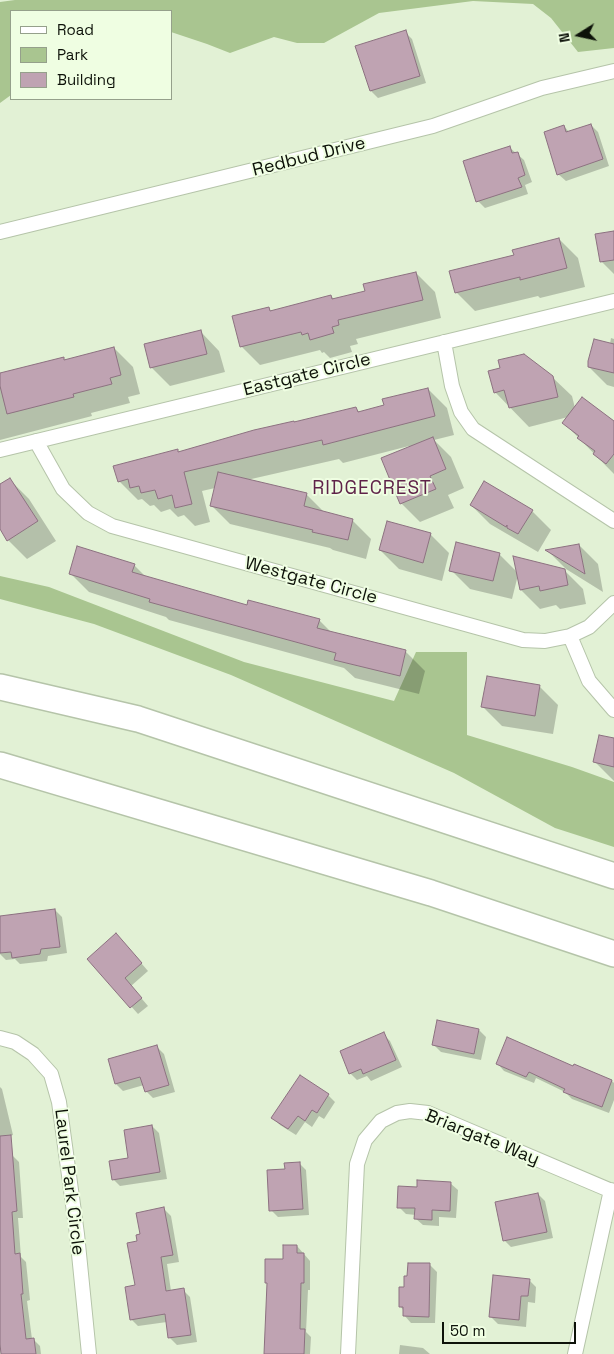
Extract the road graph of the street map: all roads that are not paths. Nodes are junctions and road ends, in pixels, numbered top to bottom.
1 (614, 71) edge
2 (0, 232) edge
3 (614, 301) edge
4 (444, 342) junction
5 (36, 441) junction
6 (0, 450) edge
7 (614, 521) edge
8 (614, 603) edge
9 (570, 636) junction
10 (0, 687) edge
11 (614, 710) edge
12 (0, 765) edge
13 (614, 876) edge
14 (614, 954) edge
15 (0, 1038) edge
16 (612, 1191) edge
17 (89, 1354) edge
18 (348, 1354) edge
19 (575, 1354) edge

1 - 2 street, Redbud Drive
3 - 4 street, Eastgate Circle
4 - 5 street, Eastgate Circle
4 - 7 street
5 - 6 street, Eastgate Circle
5 - 9 street, Westgate Circle
8 - 9 street, Westgate Circle
9 - 11 street
10 - 13 highway
12 - 14 highway
15 - 17 street, Laurel Park Circle
16 - 18 street, Briargate Way
16 - 19 street

